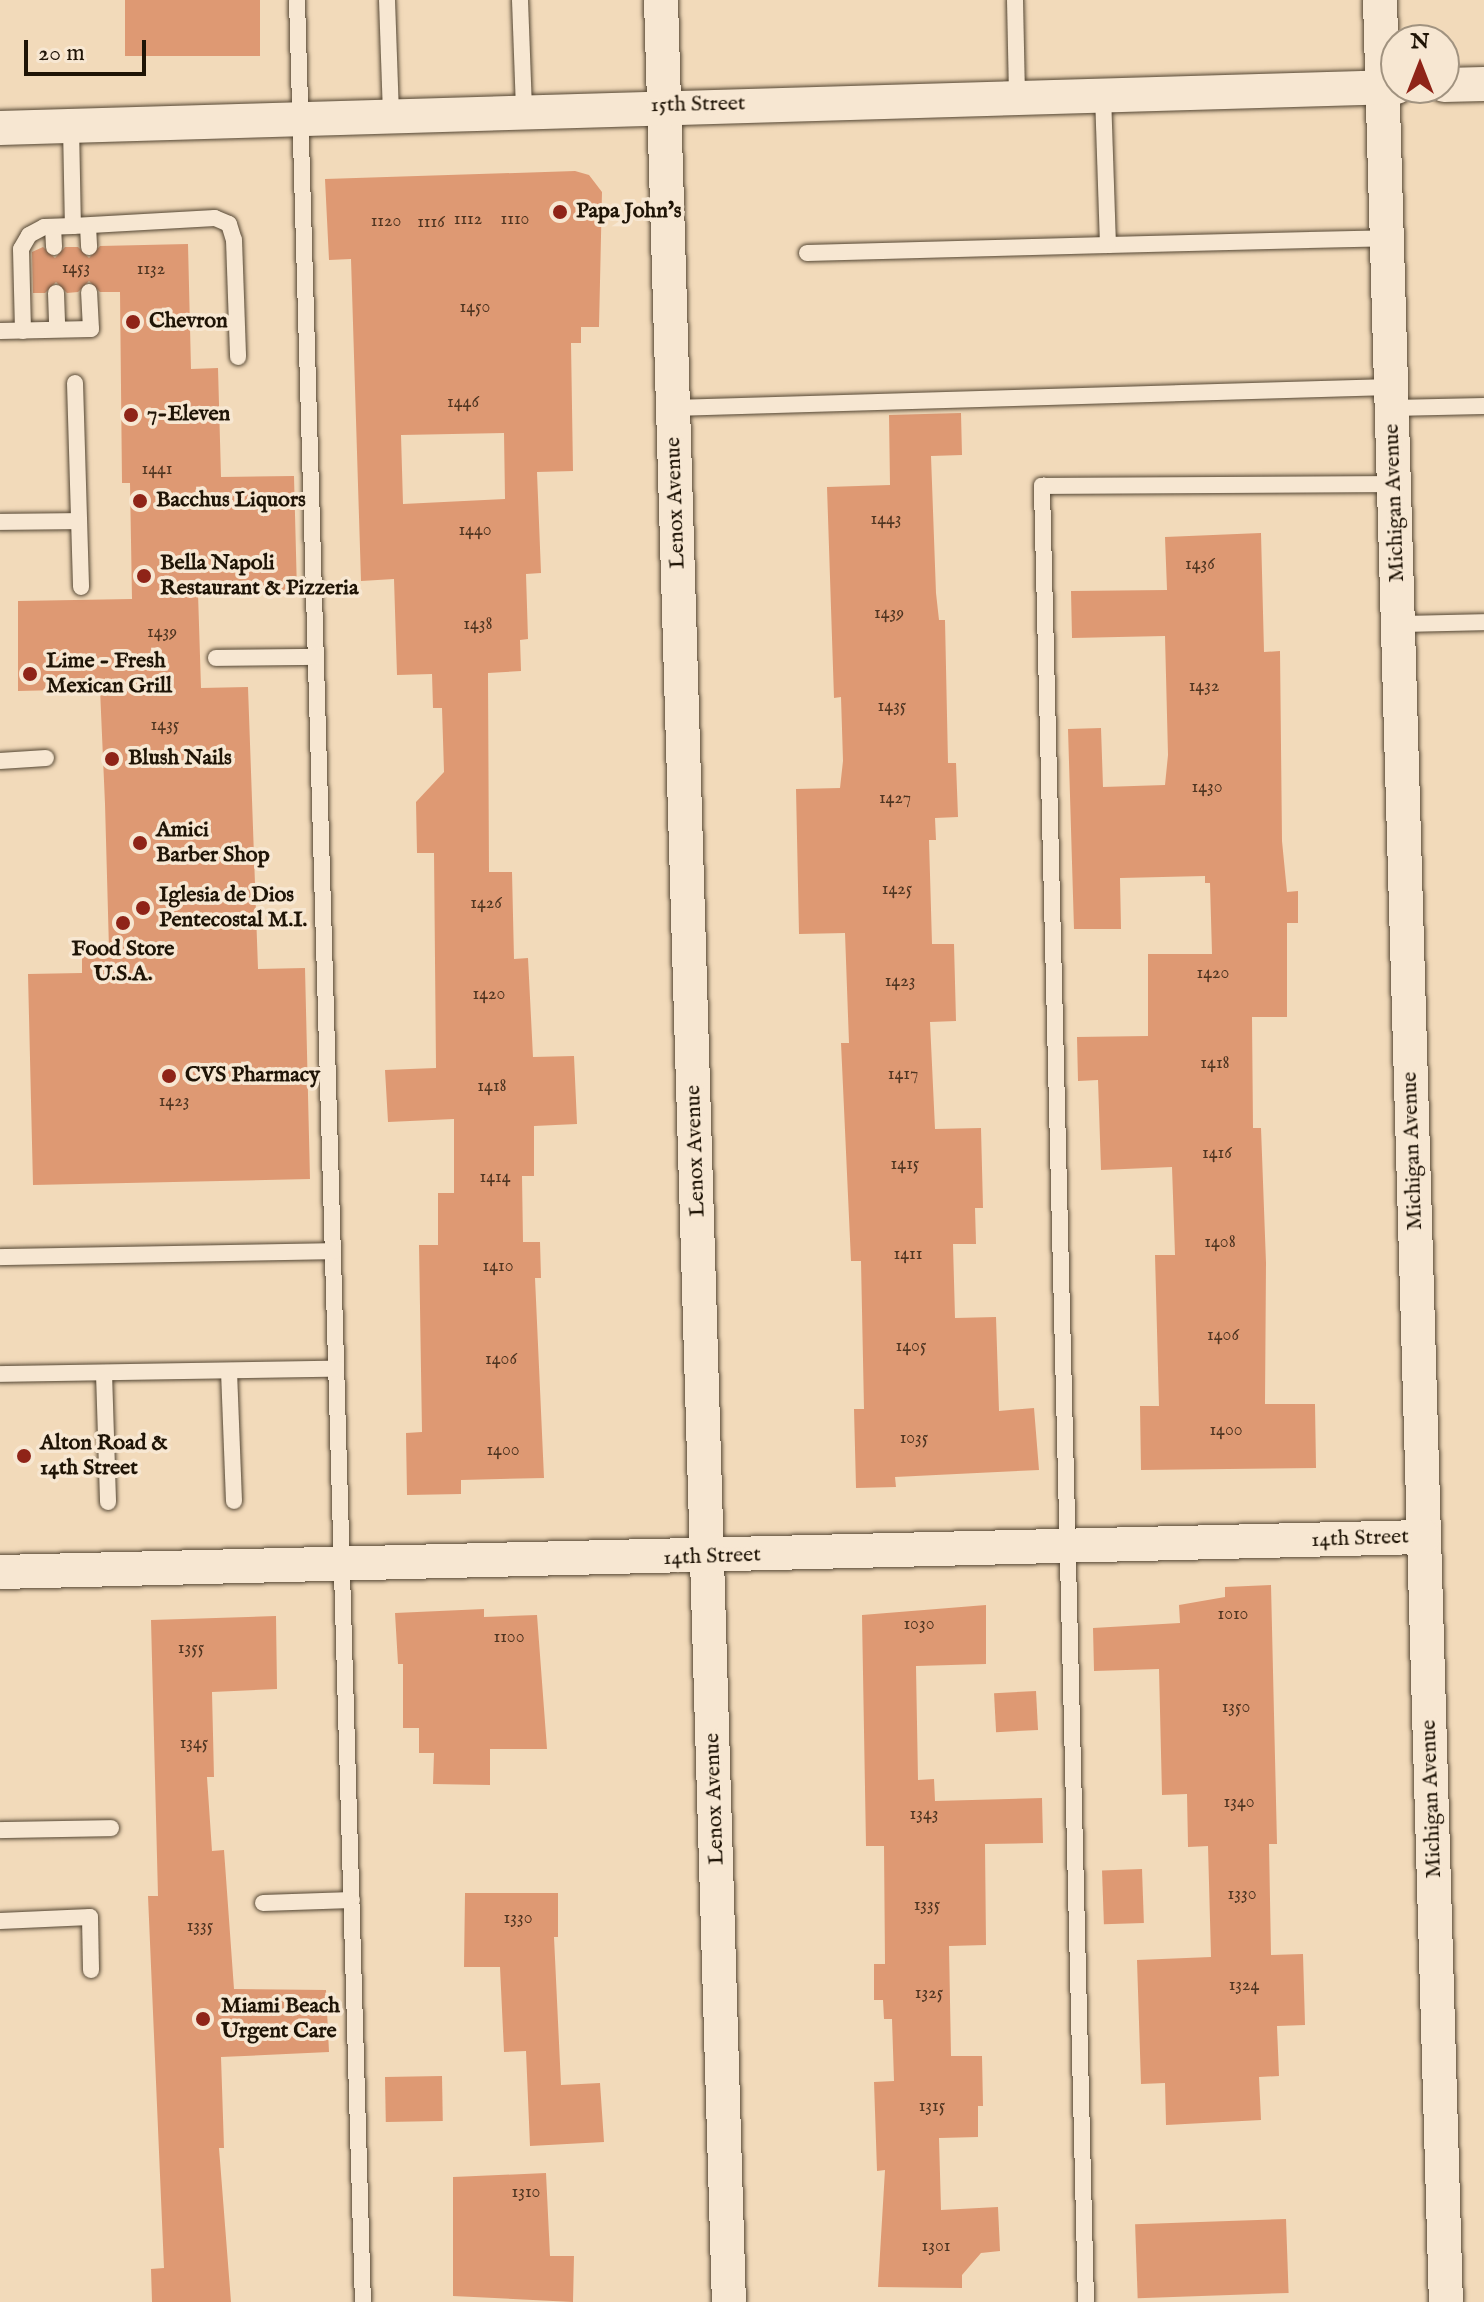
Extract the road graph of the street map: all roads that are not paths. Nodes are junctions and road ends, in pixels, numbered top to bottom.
1 (297, 0) edge
2 (387, 0) edge
3 (520, 0) edge
4 (661, 0) edge
5 (1015, 0) edge
6 (1380, 0) edge
7 (1382, 24) edge
8 (1484, 84) edge
9 (1460, 85) edge
10 (1380, 87) edge
11 (1103, 95) junction
12 (1017, 97) junction
13 (1389, 104) edge
14 (664, 106) junction
15 (524, 110) junction
16 (391, 114) junction
17 (301, 117) junction
18 (71, 126) junction
19 (0, 128) edge
20 (81, 226) junction
21 (53, 227) junction
22 (1388, 238) junction
23 (1108, 245) junction
24 (54, 247) dead end
25 (89, 247) dead end
26 (807, 253) dead end
27 (89, 292) dead end
28 (56, 293) dead end
29 (57, 329) junction
30 (0, 331) edge
31 (23, 331) junction
32 (238, 357) dead end
33 (75, 383) dead end
34 (1392, 398) junction
35 (1484, 406) edge
36 (673, 408) junction
37 (1394, 484) junction
38 (79, 521) junction
39 (0, 522) edge
40 (81, 587) dead end
41 (1484, 622) edge
42 (1399, 624) junction
43 (316, 657) junction
44 (216, 658) dead end
45 (46, 758) dead end
46 (0, 761) edge
47 (333, 1251) junction
48 (0, 1257) edge
49 (336, 1369) junction
50 (229, 1371) junction
51 (104, 1373) junction
52 (0, 1374) edge
53 (234, 1501) dead end
54 (108, 1502) dead end
55 (1424, 1537) junction
56 (1067, 1547) junction
57 (708, 1557) junction
58 (342, 1567) junction
59 (0, 1572) edge
60 (111, 1828) dead end
61 (0, 1830) edge
62 (352, 1900) junction
63 (263, 1903) dead end
64 (0, 1921) edge
65 (91, 1970) dead end
66 (363, 2302) edge
67 (729, 2302) edge
68 (1086, 2302) edge
69 (1446, 2302) edge

1 - 17 lane
2 - 16 lane
3 - 15 lane
4 - 14 street, Lenox Avenue
5 - 12 lane
6 - 7 street, Michigan Avenue
8 - 9 street
10 - 11 street, 15th Street
11 - 12 street, 15th Street
11 - 23 lane
12 - 14 street, 15th Street
13 - 22 street, Michigan Avenue
14 - 15 street, 15th Street
14 - 36 street, Lenox Avenue
15 - 16 street, 15th Street
16 - 17 street, 15th Street
17 - 18 street, 15th Street
17 - 43 lane
18 - 19 street, 15th Street
18 - 20 lane
20 - 21 lane
20 - 25 lane
20 - 32 lane
21 - 24 lane
21 - 31 lane
22 - 23 lane
22 - 34 street, Michigan Avenue
23 - 26 lane
27 - 29 lane
28 - 29 lane
29 - 31 lane
30 - 31 lane
33 - 38 lane
34 - 35 lane
34 - 36 lane
34 - 37 street, Michigan Avenue
36 - 57 street, Lenox Avenue
37 - 42 street, Michigan Avenue
37 - 56 lane
38 - 39 lane
38 - 40 lane
41 - 42 lane
42 - 55 street, Michigan Avenue
43 - 44 lane
43 - 47 lane
45 - 46 lane
47 - 48 lane
47 - 49 lane
49 - 50 lane
49 - 58 lane
50 - 51 lane
50 - 53 lane
51 - 52 lane
51 - 54 lane
55 - 56 street, 14th Street
55 - 69 street, Michigan Avenue
56 - 57 street, 14th Street
56 - 68 lane
57 - 58 street, 14th Street
57 - 67 street, Lenox Avenue
58 - 59 street, 14th Street
58 - 62 lane
60 - 61 lane
62 - 63 lane
62 - 66 lane
64 - 65 lane

